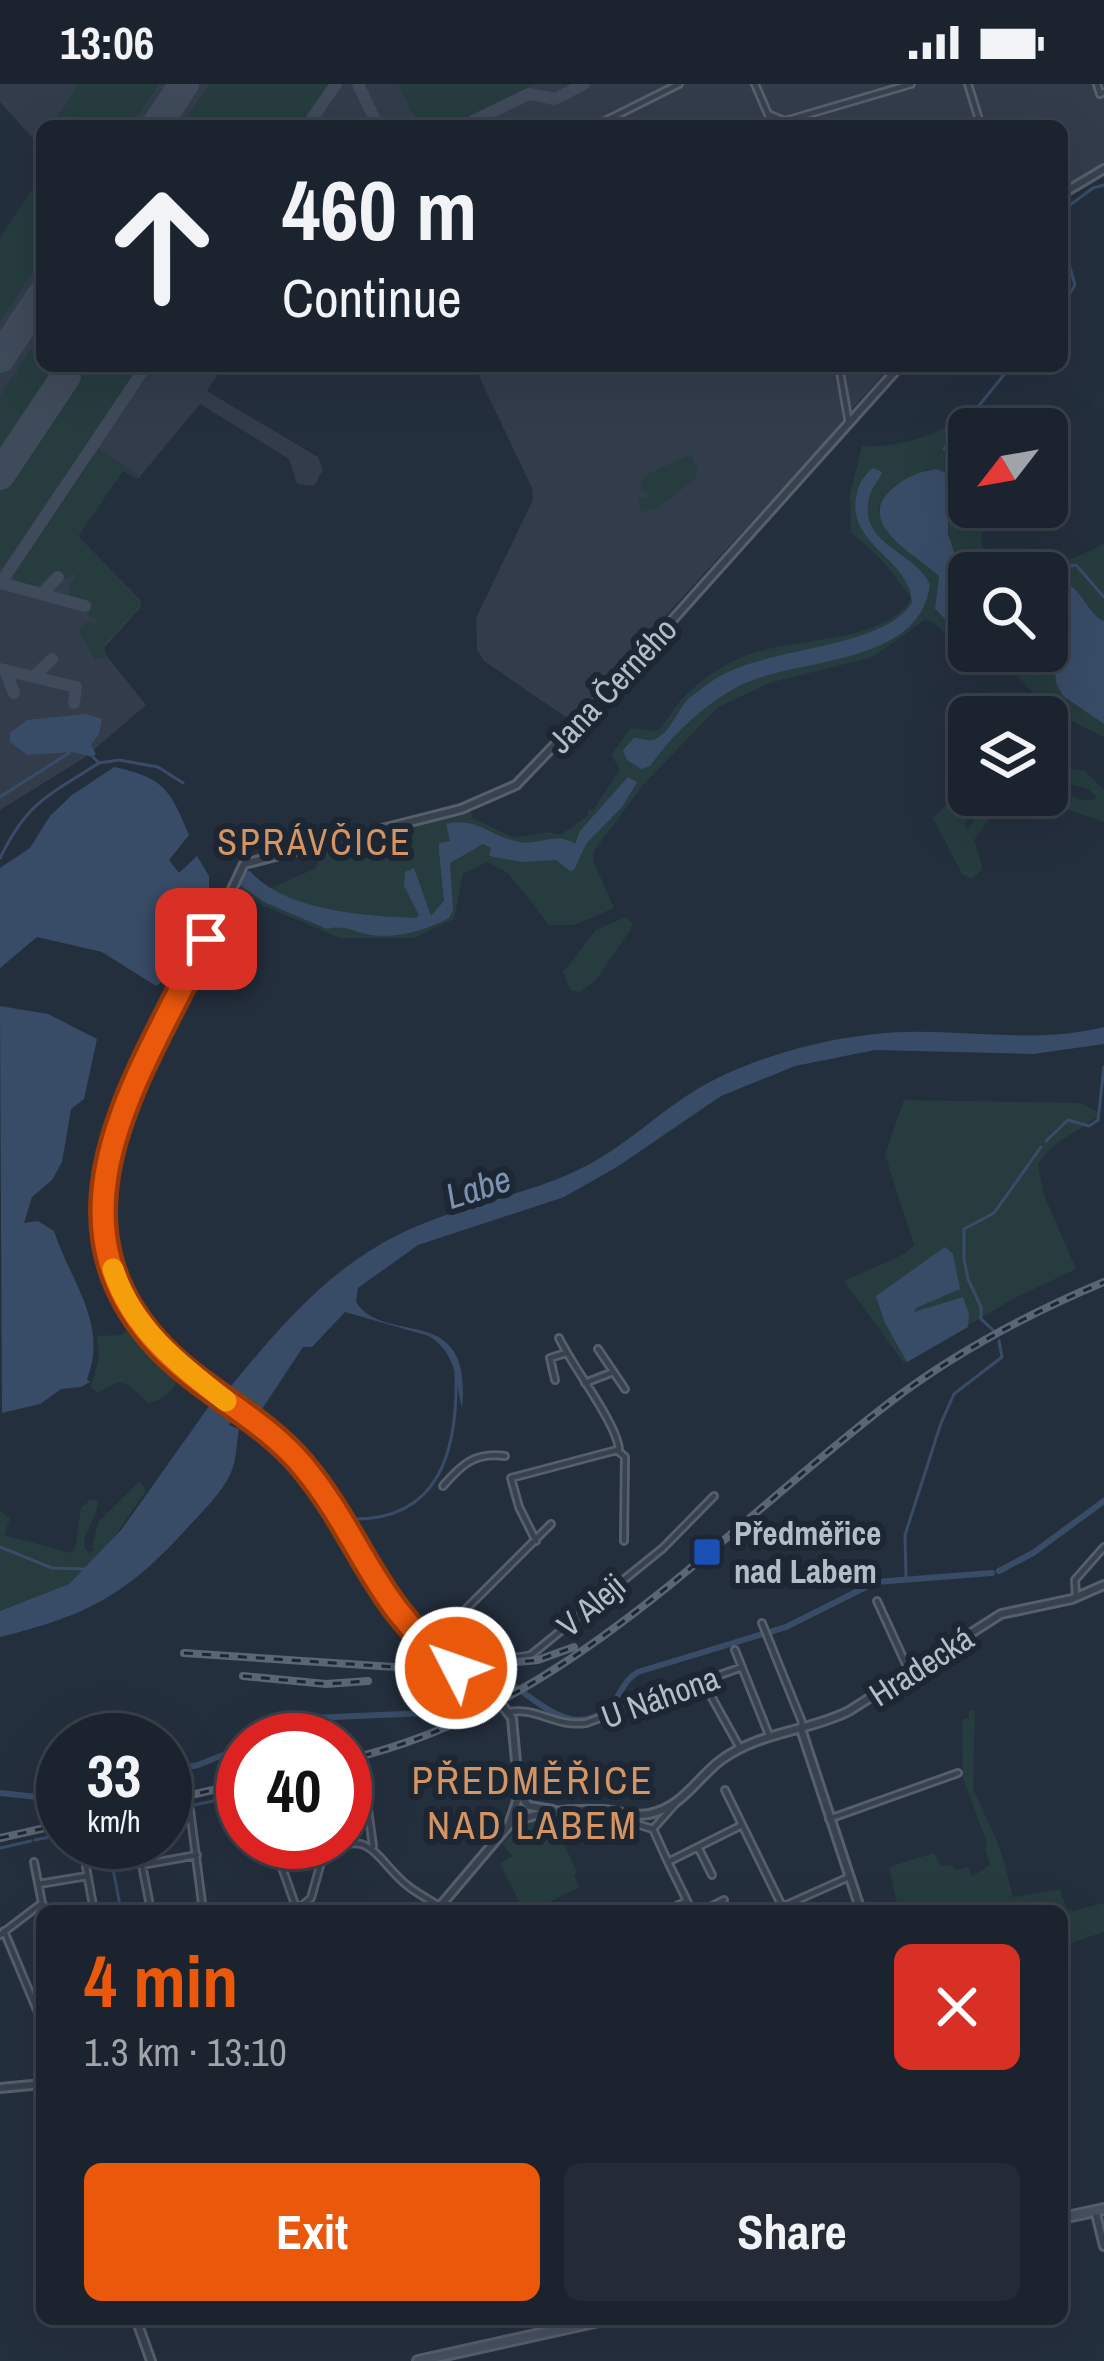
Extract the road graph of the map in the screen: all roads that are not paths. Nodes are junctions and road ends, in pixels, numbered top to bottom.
1 (679, 84) edge
2 (755, 84) edge
3 (911, 84) edge
4 (968, 84) edge
5 (1097, 84) edge
6 (1104, 92) edge
7 (768, 114) junction
8 (607, 120) edge
9 (770, 120) edge
10 (778, 120) edge
11 (797, 120) edge
12 (979, 120) edge
13 (1104, 169) edge
14 (1068, 190) edge
15 (840, 372) edge
16 (895, 372) edge
17 (849, 424) junction
18 (559, 1338) dead end
19 (598, 1349) dead end
20 (566, 1353) junction
21 (613, 1372) junction
22 (555, 1380) dead end
23 (585, 1383) junction
24 (625, 1389) dead end
25 (618, 1450) junction
26 (505, 1456) dead end
27 (443, 1486) dead end
28 (714, 1496) dead end
29 (551, 1524) dead end
30 (536, 1541) junction
31 (624, 1541) dead end
32 (1104, 1547) edge
33 (1104, 1585) edge
34 (1076, 1598) junction
35 (878, 1601) dead end
36 (761, 1624) dead end
37 (428, 1647) junction
38 (735, 1650) dead end
39 (446, 1661) junction
40 (742, 1667) junction
41 (910, 1673) junction
42 (702, 1680) junction
43 (509, 1712) junction
44 (801, 1729) junction
45 (769, 1735) junction
46 (740, 1748) junction
47 (958, 1773) dead end
48 (725, 1790) dead end
49 (519, 1796) junction
50 (676, 1803) junction
51 (593, 1811) junction
52 (563, 1812) junction
53 (829, 1819) junction
54 (192, 1825) edge
55 (509, 1825) junction
56 (742, 1826) junction
57 (653, 1829) junction
58 (372, 1839) edge
59 (373, 1846) junction
60 (698, 1847) junction
61 (196, 1856) junction
62 (192, 1857) edge
63 (34, 1862) dead end
64 (668, 1862) junction
65 (86, 1869) edge
66 (143, 1869) edge
67 (282, 1869) edge
68 (87, 1876) junction
69 (712, 1876) dead end
70 (849, 1876) junction
71 (39, 1884) junction
72 (686, 1900) junction
73 (724, 1900) dead end
74 (42, 1903) joint
75 (39, 1905) edge
76 (93, 1905) edge
77 (150, 1905) edge
78 (202, 1905) edge
79 (294, 1905) edge
80 (302, 1905) edge
81 (433, 1905) edge
82 (441, 1905) edge
83 (677, 1905) edge
84 (689, 1905) edge
85 (714, 1905) edge
86 (782, 1905) edge
87 (784, 1905) edge
88 (859, 1905) edge
89 (36, 1908) edge
90 (2, 1933) edge
91 (36, 2009) edge
92 (36, 2085) edge
93 (0, 2088) edge
94 (1100, 2210) edge
95 (1068, 2217) edge
96 (1104, 2246) edge
97 (138, 2325) edge
98 (581, 2325) edge
99 (151, 2361) edge
100 (418, 2361) edge

1 - 8 street
2 - 7 street
3 - 11 street
4 - 12 street
5 - 6 street
7 - 9 street
7 - 10 street
13 - 14 street
15 - 17 street
16 - 17 street, Jana Černého
17 - 37 street, Jana Černého
18 - 20 street
19 - 21 street
20 - 22 street
20 - 23 street
21 - 23 street
21 - 24 street
23 - 25 street
25 - 30 street
25 - 31 street
26 - 27 street
28 - 39 street, V Aleji
29 - 30 street
30 - 37 street
32 - 34 street
33 - 34 street, Hradecká
34 - 41 street, Hradecká
35 - 41 street
36 - 44 street
37 - 39 street
38 - 40 street
39 - 43 street
40 - 42 street, U Náhona
40 - 45 street
41 - 44 street, Hradecká
42 - 43 street, U Náhona
42 - 46 street
43 - 49 street
44 - 45 street, Hradecká
44 - 53 street
45 - 46 street, Hradecká
46 - 50 street, Hradecká
47 - 53 street
48 - 56 street
49 - 52 street
49 - 55 street
50 - 51 street
50 - 57 street
51 - 52 street
51 - 57 street
52 - 55 street
53 - 70 street
54 - 61 street
55 - 82 street
56 - 60 street
56 - 86 street
57 - 64 street
58 - 59 street
59 - 80 street
59 - 81 street
60 - 64 street
60 - 69 street
61 - 62 street
61 - 78 street
63 - 71 street
64 - 72 street
65 - 68 street
66 - 77 street
67 - 79 street
68 - 71 street
68 - 76 street
70 - 87 street
70 - 88 street
71 - 74 street
72 - 83 street
72 - 84 street
73 - 85 street
74 - 75 street
89 - 90 street
90 - 91 street
92 - 93 street
94 - 95 main road
94 - 96 street
97 - 99 street
98 - 100 main road

